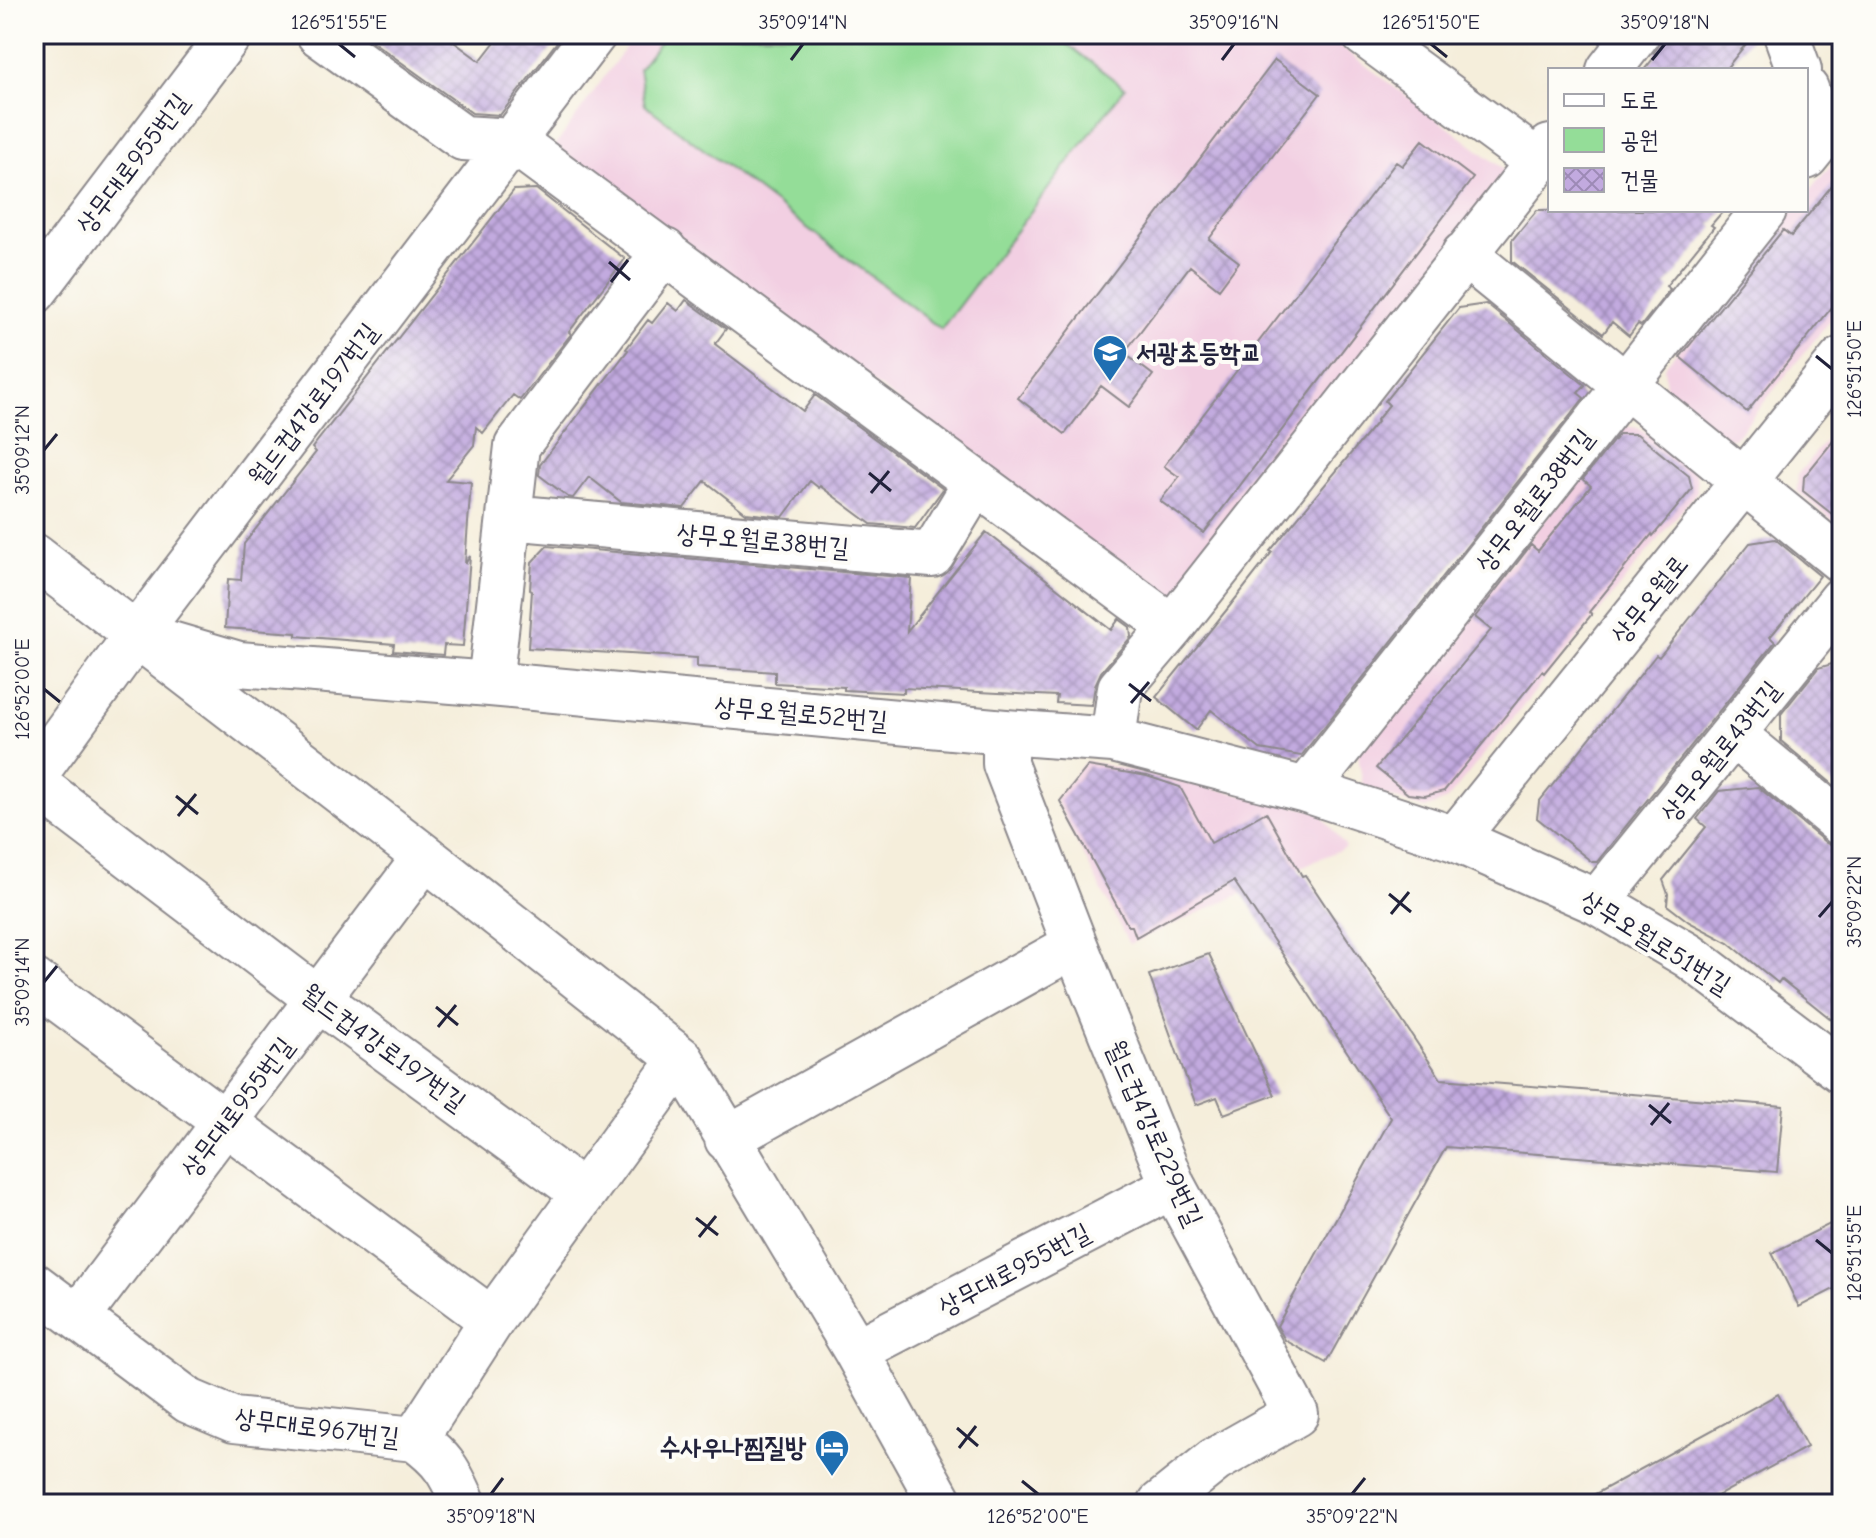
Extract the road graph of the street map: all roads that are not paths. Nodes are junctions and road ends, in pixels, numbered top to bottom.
1 (230, 34) edge
2 (319, 34) edge
3 (594, 34) edge
4 (1364, 34) edge
5 (1637, 34) edge
6 (1786, 34) edge
7 (1611, 68) edge
8 (1798, 68) edge
9 (1808, 95) edge
10 (513, 141) junction
11 (1824, 144) edge
12 (1544, 154) edge
13 (1762, 212) edge
14 (665, 251) junction
15 (1464, 254) junction
16 (34, 292) edge
17 (1842, 359) edge
18 (1625, 384) junction
19 (976, 482) junction
20 (1743, 483) junction
21 (509, 517) junction
22 (34, 556) edge
23 (1842, 561) edge
24 (1842, 599) edge
25 (1172, 627) junction
26 (137, 634) junction
27 (490, 684) junction
28 (1005, 732) junction
29 (1734, 735) junction
30 (1113, 740) junction
31 (34, 776) edge
32 (34, 783) edge
33 (1306, 790) junction
34 (1842, 824) edge
35 (1455, 839) junction
36 (425, 857) junction
37 (1597, 902) junction
38 (1075, 945) junction
39 (34, 981) edge
40 (318, 999) junction
41 (681, 1059) junction
42 (1842, 1071) edge
43 (225, 1122) junction
44 (727, 1139) junction
45 (1173, 1186) junction
46 (583, 1193) junction
47 (34, 1285) edge
48 (78, 1317) junction
49 (492, 1320) junction
50 (856, 1351) junction
51 (415, 1439) junction
52 (464, 1504) edge
53 (941, 1504) edge
54 (1160, 1504) edge

1 - 16 street, 상무대로955번길
2 - 10 street
3 - 10 street, 월드컵4강로197번길
4 - 12 street
5 - 7 street
6 - 8 street
9 - 11 street
10 - 14 street
10 - 26 street, 월드컵4강로197번길
12 - 15 street
13 - 18 street, 상무오월로38번길
14 - 19 street
14 - 21 street
15 - 18 street
15 - 25 street
17 - 20 street, 상무오월로
18 - 20 street
18 - 33 street, 상무오월로38번길
19 - 21 street, 상무오월로38번길
19 - 25 street
20 - 23 street
20 - 35 street, 상무오월로
21 - 27 street
22 - 26 street
24 - 29 street, 상무오월로43번길
25 - 30 street
26 - 27 street, 상무오월로52번길
26 - 31 street, 월드컵4강로197번길
26 - 36 street
27 - 28 street, 상무오월로52번길
28 - 30 street, 상무오월로52번길
28 - 38 street, 월드컵4강로229번길
29 - 34 street
29 - 37 street, 상무오월로43번길
30 - 33 street, 상무오월로52번길
32 - 40 street, 월드컵4강로197번길
33 - 35 street, 상무오월로52번길
35 - 37 street, 상무오월로51번길
36 - 40 street, 상무대로955번길
36 - 41 street
37 - 42 street, 상무오월로51번길
38 - 44 street
38 - 45 street, 월드컵4강로229번길
39 - 43 street
40 - 43 street, 상무대로955번길
40 - 46 street, 월드컵4강로197번길
41 - 44 street
41 - 46 street
43 - 48 street, 상무대로955번길
43 - 49 street
44 - 50 street
45 - 50 street, 상무대로955번길
45 - 54 street, 월드컵4강로229번길
46 - 49 street
47 - 48 street, 상무대로967번길
48 - 51 street, 상무대로967번길
49 - 51 street
50 - 53 street
51 - 52 street, 상무대로967번길

